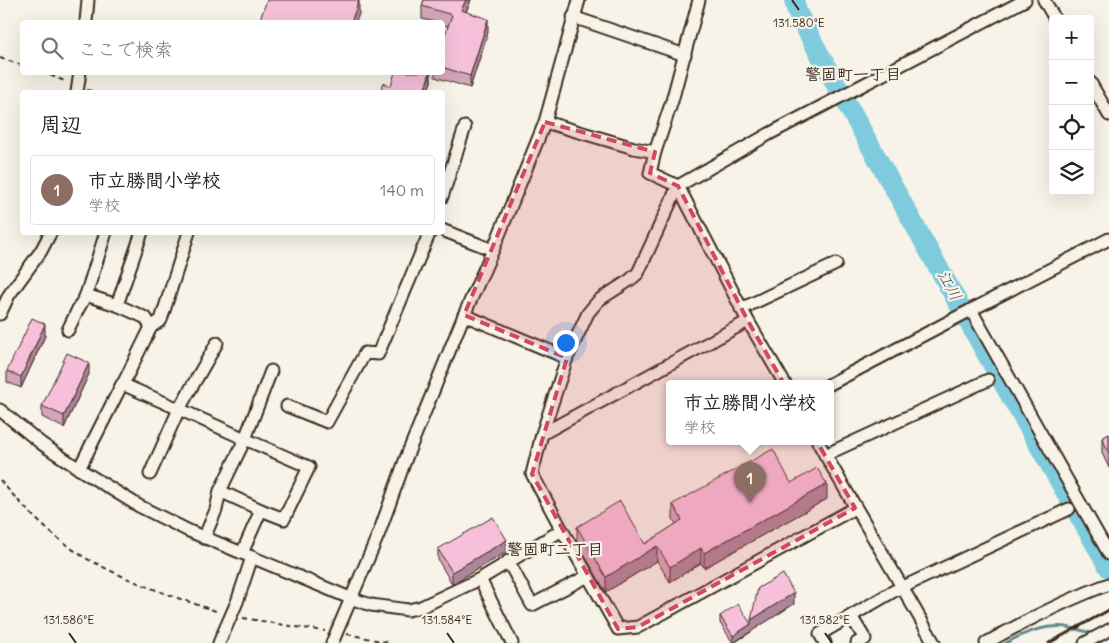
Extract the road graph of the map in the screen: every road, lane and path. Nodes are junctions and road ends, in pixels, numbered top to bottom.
1 (88, 0) edge
2 (579, 0) edge
3 (699, 0) edge
4 (1025, 0) edge
5 (1044, 0) edge
6 (1053, 15) edge
7 (573, 18) junction
8 (86, 20) edge
9 (685, 55) junction
10 (0, 58) edge
11 (20, 64) edge
12 (79, 75) edge
13 (1094, 89) edge
14 (76, 90) edge
15 (1109, 115) edge
16 (545, 122) junction
17 (465, 126) dead end
18 (655, 152) junction
19 (678, 186) junction
20 (445, 188) edge
21 (445, 231) edge
22 (49, 235) edge
23 (105, 235) edge
24 (141, 235) edge
25 (188, 235) edge
26 (429, 235) edge
27 (1109, 239) edge
28 (493, 250) junction
29 (836, 264) dead end
30 (86, 295) junction
31 (117, 305) junction
32 (741, 309) junction
33 (971, 310) junction
34 (0, 314) edge
35 (464, 315) junction
36 (748, 321) junction
37 (151, 327) junction
38 (68, 330) dead end
39 (217, 343) dead end
40 (567, 358) junction
41 (271, 371) dead end
42 (783, 380) edge
43 (988, 380) dead end
44 (834, 382) edge
45 (123, 384) junction
46 (287, 406) dead end
47 (179, 409) junction
48 (0, 410) edge
49 (542, 434) junction
50 (245, 438) junction
51 (820, 445) edge
52 (825, 455) junction
53 (79, 469) junction
54 (150, 474) dead end
55 (0, 480) edge
56 (220, 491) junction
57 (855, 508) junction
58 (1069, 509) dead end
59 (261, 510) junction
60 (562, 530) junction
61 (204, 538) junction
62 (1109, 554) edge
63 (247, 555) junction
64 (508, 561) junction
65 (588, 576) junction
66 (480, 579) junction
67 (1109, 584) edge
68 (903, 587) junction
69 (350, 598) junction
70 (232, 616) junction
71 (851, 616) junction
72 (1109, 630) edge
73 (336, 632) junction
74 (220, 643) edge
75 (332, 643) edge
76 (391, 643) edge
77 (512, 643) edge
78 (825, 643) edge
79 (857, 643) edge
80 (934, 643) edge
81 (986, 643) edge
82 (1085, 643) edge

1 - 8 street
2 - 7 street
3 - 9 street
4 - 19 street
5 - 6 street
7 - 9 street
7 - 16 street
9 - 18 street
10 - 11 path
12 - 14 street
13 - 15 street
16 - 18 street
16 - 28 street
17 - 20 street
18 - 19 street
19 - 32 street
19 - 40 street
21 - 28 street
22 - 34 street
23 - 30 street
24 - 31 street
25 - 37 street
26 - 46 street
27 - 33 street
28 - 35 street
29 - 32 street
30 - 31 street
30 - 38 street
31 - 37 street
32 - 36 street
33 - 44 street
33 - 62 street
35 - 40 street
35 - 69 street
36 - 42 street
36 - 49 street
37 - 45 street
39 - 47 street
40 - 49 street
41 - 50 street
43 - 52 street
45 - 47 street
45 - 53 street
47 - 50 street
47 - 54 street
48 - 53 street
49 - 60 street
50 - 56 street
50 - 59 street
51 - 52 street
52 - 57 street
53 - 61 street
55 - 70 path
56 - 59 street
56 - 61 street
57 - 65 street
57 - 68 street
58 - 68 street
59 - 63 street
60 - 64 street
60 - 65 street
61 - 63 street
63 - 69 street
63 - 70 street
64 - 65 street
64 - 66 street
66 - 69 street
66 - 77 street
67 - 81 street
68 - 71 street
68 - 80 street
69 - 73 street
70 - 73 path
70 - 74 street
71 - 78 street
71 - 79 street
72 - 82 street
73 - 75 street
73 - 76 path

